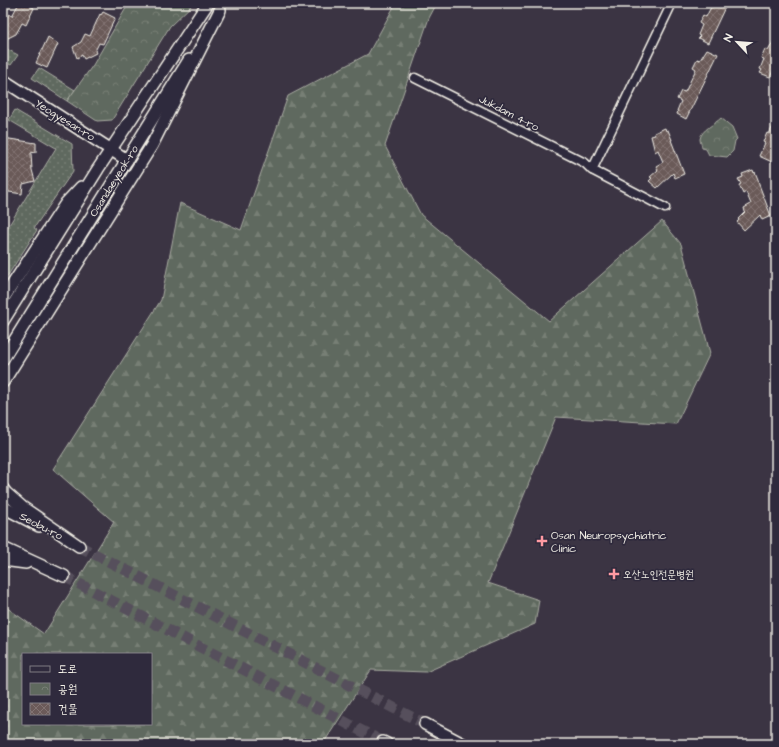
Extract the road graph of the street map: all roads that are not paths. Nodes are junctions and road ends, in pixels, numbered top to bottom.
1 (208, 3) edge
2 (672, 3) edge
3 (222, 6) edge
4 (415, 78) dead end
5 (3, 80) edge
6 (111, 149) junction
7 (127, 160) junction
8 (98, 169) junction
9 (592, 170) junction
10 (665, 208) dead end
11 (3, 299) edge
12 (3, 321) edge
13 (3, 358) edge
14 (3, 382) edge
15 (3, 489) edge
16 (3, 507) edge
17 (3, 548) edge
18 (3, 560) edge
19 (47, 568) junction
20 (64, 576) tunnel mouth
21 (425, 724) tunnel mouth
22 (463, 744) edge

1 - 6 main road, Osandaeyeok-ro
2 - 9 street
3 - 7 main road, Osandaeyeok-ro
3 - 14 main road
4 - 9 street, Jukdam 4-ro
5 - 6 main road, Yeogyesan-ro
6 - 7 main road, Yeogyesan-ro
6 - 8 main road, Osandaeyeok-ro
7 - 13 main road, Osandaeyeok-ro
8 - 11 main road
8 - 12 main road, Osandaeyeok-ro
9 - 10 street, Jukdam 4-ro
15 - 16 main road, Seobu-ro
17 - 19 main road
18 - 19 main road
19 - 20 main road
21 - 22 main road

